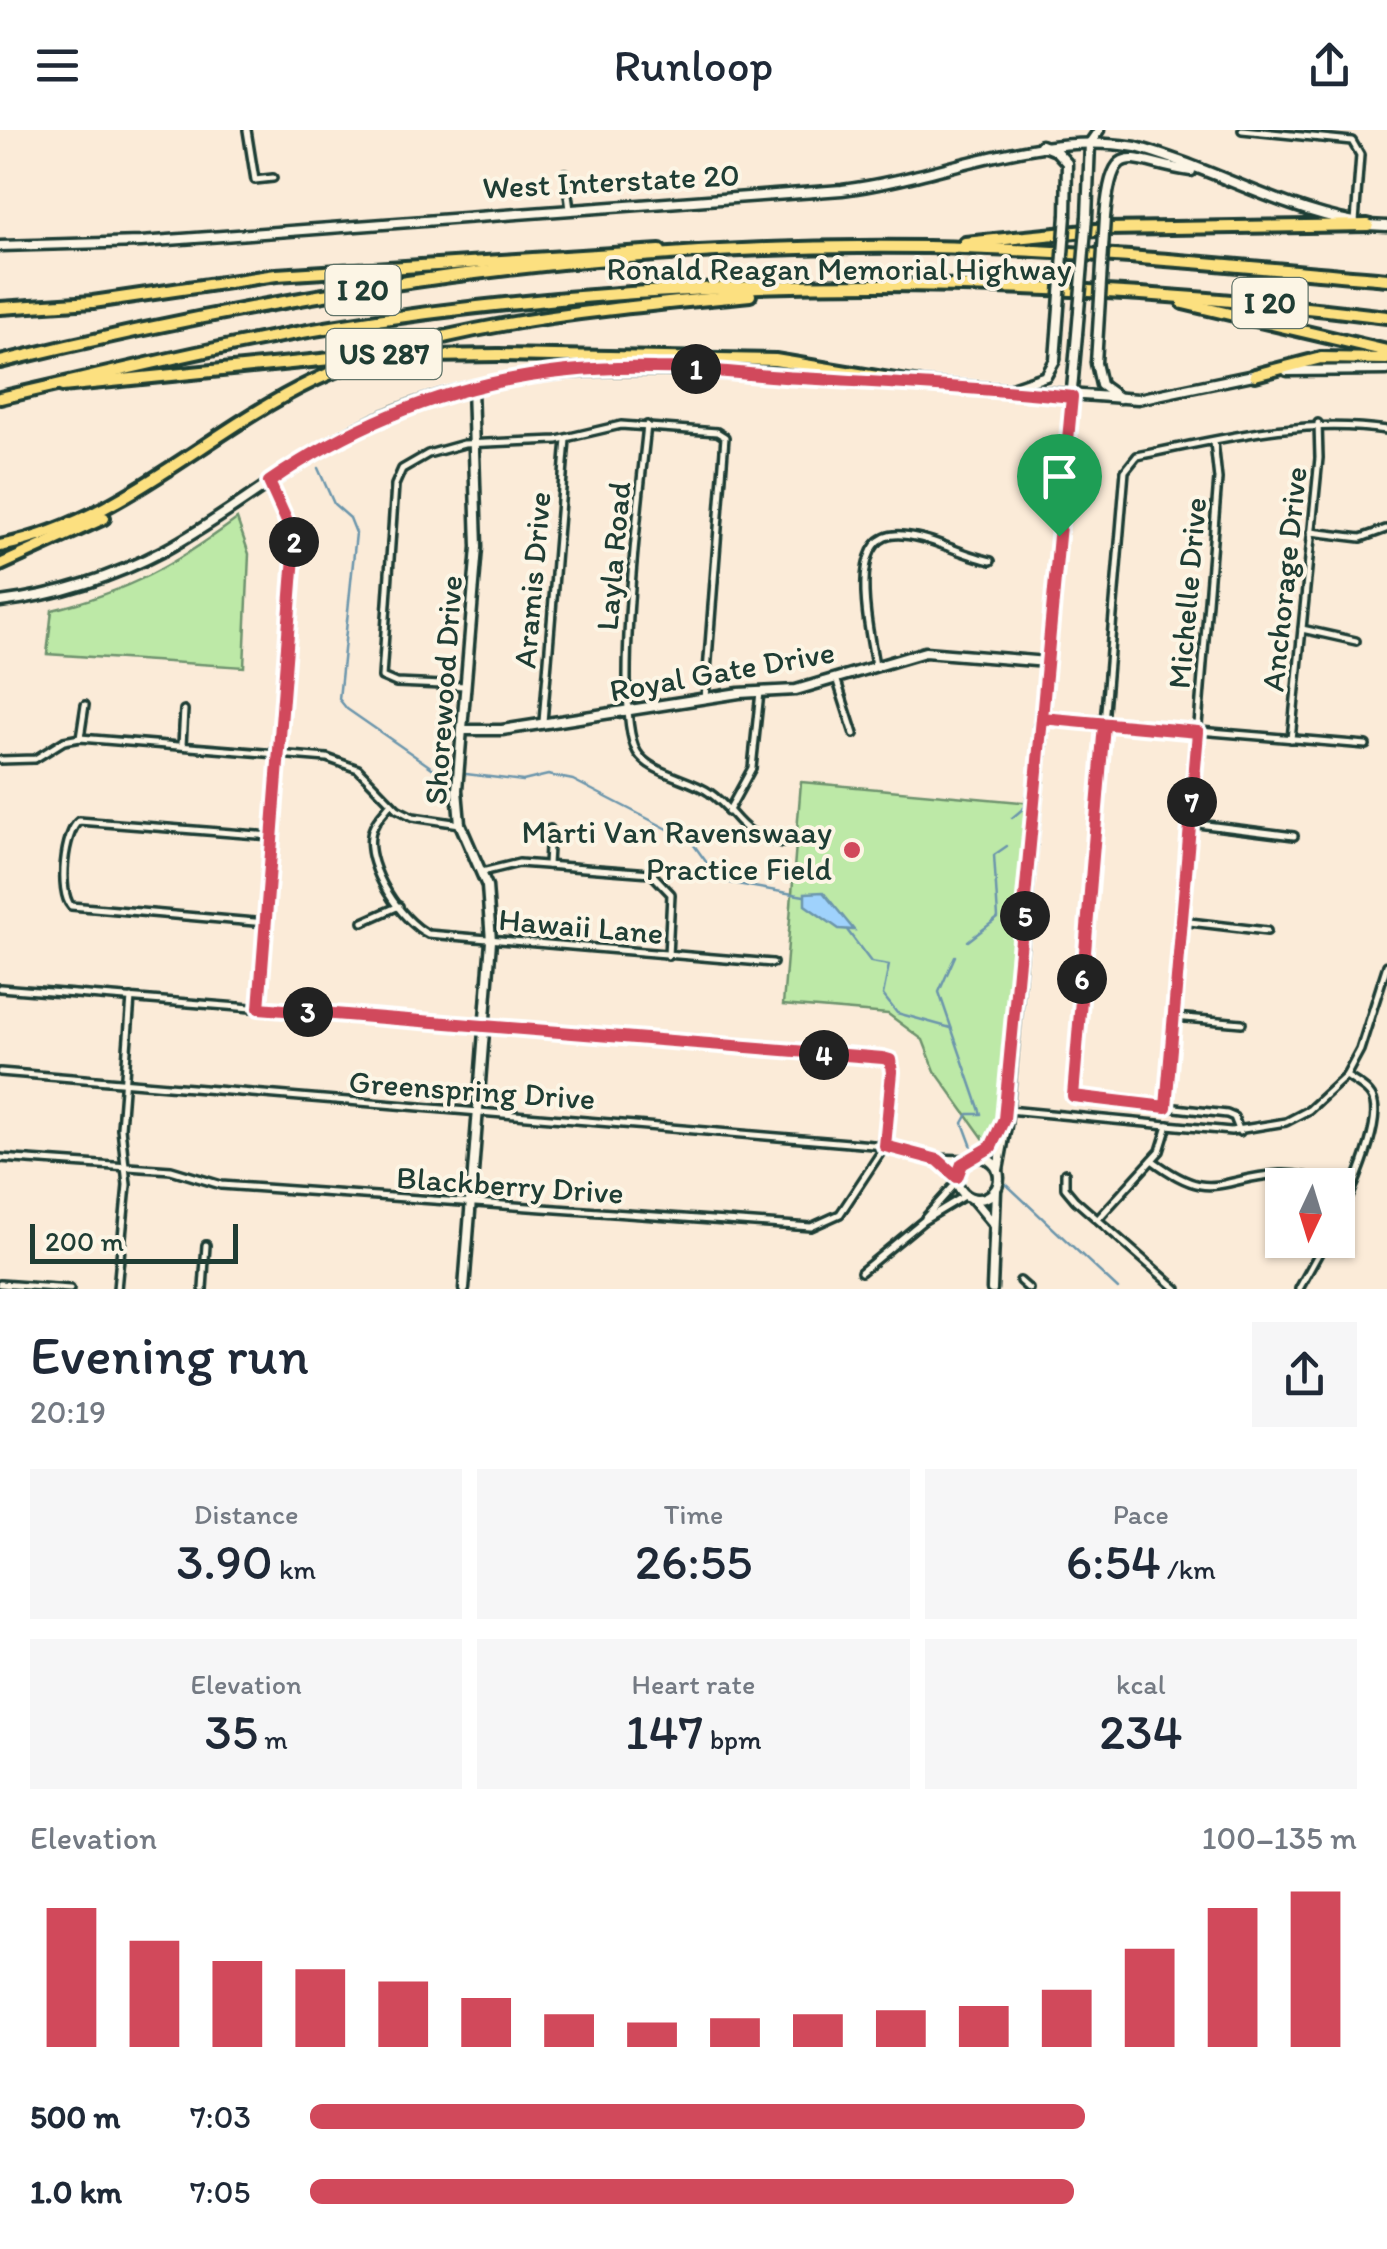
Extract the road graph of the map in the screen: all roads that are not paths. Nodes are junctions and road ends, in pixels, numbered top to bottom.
1 (247, 130) edge
2 (1084, 130) edge
3 (1099, 130) edge
4 (1242, 130) edge
5 (1090, 142) junction
6 (1036, 143) junction
7 (565, 173) dead end
8 (1205, 173) junction
9 (273, 178) dead end
10 (570, 210) junction
11 (1355, 222) junction
12 (1368, 225) junction
13 (1387, 226) edge
14 (0, 246) edge
15 (930, 247) junction
16 (731, 251) junction
17 (1387, 280) edge
18 (811, 289) junction
19 (1152, 296) junction
20 (0, 308) edge
21 (1387, 317) edge
22 (1387, 351) edge
23 (1387, 360) edge
24 (0, 362) edge
25 (1387, 370) edge
26 (1254, 375) junction
27 (919, 384) junction
28 (56, 385) junction
29 (472, 387) junction
30 (994, 388) junction
31 (1072, 397) junction
32 (0, 398) edge
33 (1120, 399) junction
34 (1318, 423) junction
35 (647, 425) junction
36 (1387, 430) edge
37 (566, 438) junction
38 (1214, 442) junction
39 (475, 443) junction
40 (269, 482) junction
41 (111, 508) junction
42 (1386, 529) edge
43 (1310, 532) junction
44 (0, 546) edge
45 (992, 561) dead end
46 (0, 564) edge
47 (0, 602) edge
48 (1302, 629) junction
49 (1356, 641) dead end
50 (1047, 662) junction
51 (875, 666) junction
52 (836, 681) junction
53 (466, 686) junction
54 (760, 692) junction
55 (705, 698) junction
56 (85, 705) dead end
57 (184, 710) dead end
58 (628, 711) junction
59 (1042, 718) junction
60 (1104, 724) junction
61 (543, 725) junction
62 (462, 730) junction
63 (1198, 732) junction
64 (854, 734) dead end
65 (80, 738) junction
66 (1291, 739) junction
67 (182, 745) junction
68 (1366, 745) dead end
69 (278, 753) junction
70 (0, 760) edge
71 (392, 803) junction
72 (727, 813) junction
73 (1190, 823) junction
74 (460, 824) junction
75 (550, 829) dead end
76 (271, 836) junction
77 (1294, 836) dead end
78 (783, 842) dead end
79 (548, 865) junction
80 (481, 872) junction
81 (399, 906) junction
82 (1182, 921) junction
83 (363, 922) dead end
84 (266, 923) junction
85 (1268, 931) dead end
86 (491, 941) junction
87 (668, 956) junction
88 (773, 963) dead end
89 (1387, 965) edge
90 (1385, 978) edge
91 (0, 988) edge
92 (131, 998) junction
93 (259, 1008) junction
94 (1174, 1017) junction
95 (1242, 1023) dead end
96 (484, 1026) junction
97 (0, 1072) edge
98 (1346, 1076) junction
99 (124, 1082) junction
100 (1166, 1107) junction
101 (477, 1114) junction
102 (1005, 1114) junction
103 (1168, 1125) junction
104 (1240, 1132) junction
105 (885, 1146) junction
106 (0, 1158) edge
107 (973, 1158) junction
108 (938, 1160) junction
109 (1152, 1160) junction
110 (123, 1166) junction
111 (998, 1170) junction
112 (1065, 1174) dead end
113 (1355, 1176) edge
114 (1265, 1177) edge
115 (958, 1179) junction
116 (996, 1190) junction
117 (969, 1196) junction
118 (470, 1205) junction
119 (1098, 1219) junction
120 (923, 1221) junction
121 (995, 1227) junction
122 (206, 1244) dead end
123 (1316, 1258) edge
124 (862, 1272) dead end
125 (1020, 1281) dead end
126 (0, 1284) edge
127 (70, 1289) edge
128 (117, 1289) edge
129 (203, 1289) edge
130 (464, 1289) edge
131 (992, 1289) edge
132 (1029, 1289) edge
133 (1177, 1289) edge
134 (1298, 1289) edge

1 - 9 street
2 - 5 main road
3 - 5 main road
4 - 11 street
5 - 6 main road, West Interstate 20
5 - 8 main road, West Interstate 20
5 - 31 main road, bridge
6 - 10 main road, West Interstate 20
6 - 30 main road, bridge
7 - 10 street
8 - 11 main road, West Interstate 20
8 - 33 main road, bridge
10 - 14 main road, West Interstate 20
11 - 12 main road, West Interstate 20
12 - 13 main road, West Interstate 20
12 - 15 highway
15 - 16 highway, Ronald Reagan Memorial Highway / I 20
15 - 17 highway, Ronald Reagan Memorial Highway / I 20
16 - 20 highway
16 - 24 highway, Ronald Reagan Memorial Highway / I 20
18 - 19 highway, Ronald Reagan Memorial Highway / I 20
18 - 28 highway, Ronald Reagan Memorial Highway / I 20
18 - 41 highway, US 287
19 - 21 highway, Ronald Reagan Memorial Highway / I 20
19 - 22 highway
23 - 26 highway
25 - 26 main road
26 - 33 main road
27 - 28 highway, bridge
27 - 29 main road
27 - 30 main road
28 - 32 highway, Ronald Reagan Memorial Highway / I 20
29 - 39 main road, Shorewood Drive
29 - 40 main road
30 - 31 main road
31 - 33 main road
31 - 50 main road
34 - 36 street
34 - 38 street
34 - 43 street, Anchorage Drive
35 - 37 street
35 - 55 street
35 - 58 street, Layla Road
37 - 39 street
37 - 61 street, Aramis Drive
38 - 60 street
38 - 63 street, Michelle Drive
39 - 53 main road, Shorewood Drive
39 - 53 street
40 - 47 main road
40 - 69 street
41 - 44 highway, US 287
41 - 46 highway
42 - 43 street
43 - 48 street, Anchorage Drive
45 - 51 street
48 - 49 street
48 - 66 street, Anchorage Drive
50 - 51 main road, Royal Gate Drive
50 - 59 main road
51 - 52 main road, Royal Gate Drive
52 - 54 main road, Royal Gate Drive
52 - 64 street
53 - 62 main road, Shorewood Drive
54 - 55 main road, Royal Gate Drive
54 - 72 street
55 - 58 main road, Royal Gate Drive
56 - 65 street
57 - 67 street
58 - 61 main road, Royal Gate Drive
58 - 72 street, Layla Road
59 - 60 street
59 - 102 main road
60 - 63 street
60 - 100 street
61 - 62 main road, Royal Gate Drive
62 - 74 main road, Shorewood Drive
63 - 66 street
63 - 73 street, Michelle Drive
65 - 67 street
65 - 70 street
66 - 68 street
67 - 69 street
69 - 71 street
69 - 76 street
71 - 74 street
71 - 81 street, Hawaii Lane
72 - 78 street, Layla Road
73 - 77 street
73 - 82 street, Michelle Drive
74 - 80 main road, Shorewood Drive
75 - 79 street
76 - 84 street
76 - 84 street
79 - 80 street
79 - 87 street
80 - 86 main road, Shorewood Drive
81 - 83 street
81 - 86 street, Hawaii Lane
82 - 85 street
82 - 94 street, Michelle Drive
84 - 93 street
86 - 87 street, Hawaii Lane
86 - 96 main road, Shorewood Drive
87 - 88 street, Hawaii Lane
89 - 90 street
90 - 98 street
91 - 92 street
92 - 93 street
92 - 99 street
93 - 96 street
94 - 95 street
94 - 100 street, Michelle Drive
96 - 101 main road, Shorewood Drive
96 - 105 street, Blackberry Drive
97 - 99 street, Greenspring Drive
98 - 104 street
98 - 113 street
99 - 101 street, Greenspring Drive
99 - 110 street
100 - 104 street
101 - 105 street, Greenspring Drive
101 - 118 main road, Shorewood Drive
102 - 103 street
102 - 107 main road
102 - 111 main road
103 - 104 street
103 - 109 street
105 - 108 street, Greenspring Drive
105 - 118 street, Blackberry Drive
106 - 110 street, Blackberry Drive
107 - 108 street, Greenspring Drive
107 - 111 main road
107 - 115 main road
108 - 115 street, Greenspring Drive
109 - 114 street
109 - 119 street
110 - 118 street, Blackberry Drive
110 - 128 street
111 - 116 main road
112 - 119 street
115 - 117 main road
115 - 120 street
116 - 117 main road
116 - 121 main road
117 - 120 street
117 - 121 main road
118 - 130 main road, Shorewood Drive
119 - 133 street
120 - 124 street
121 - 131 main road
122 - 129 street
123 - 134 street
125 - 132 street
126 - 127 street

